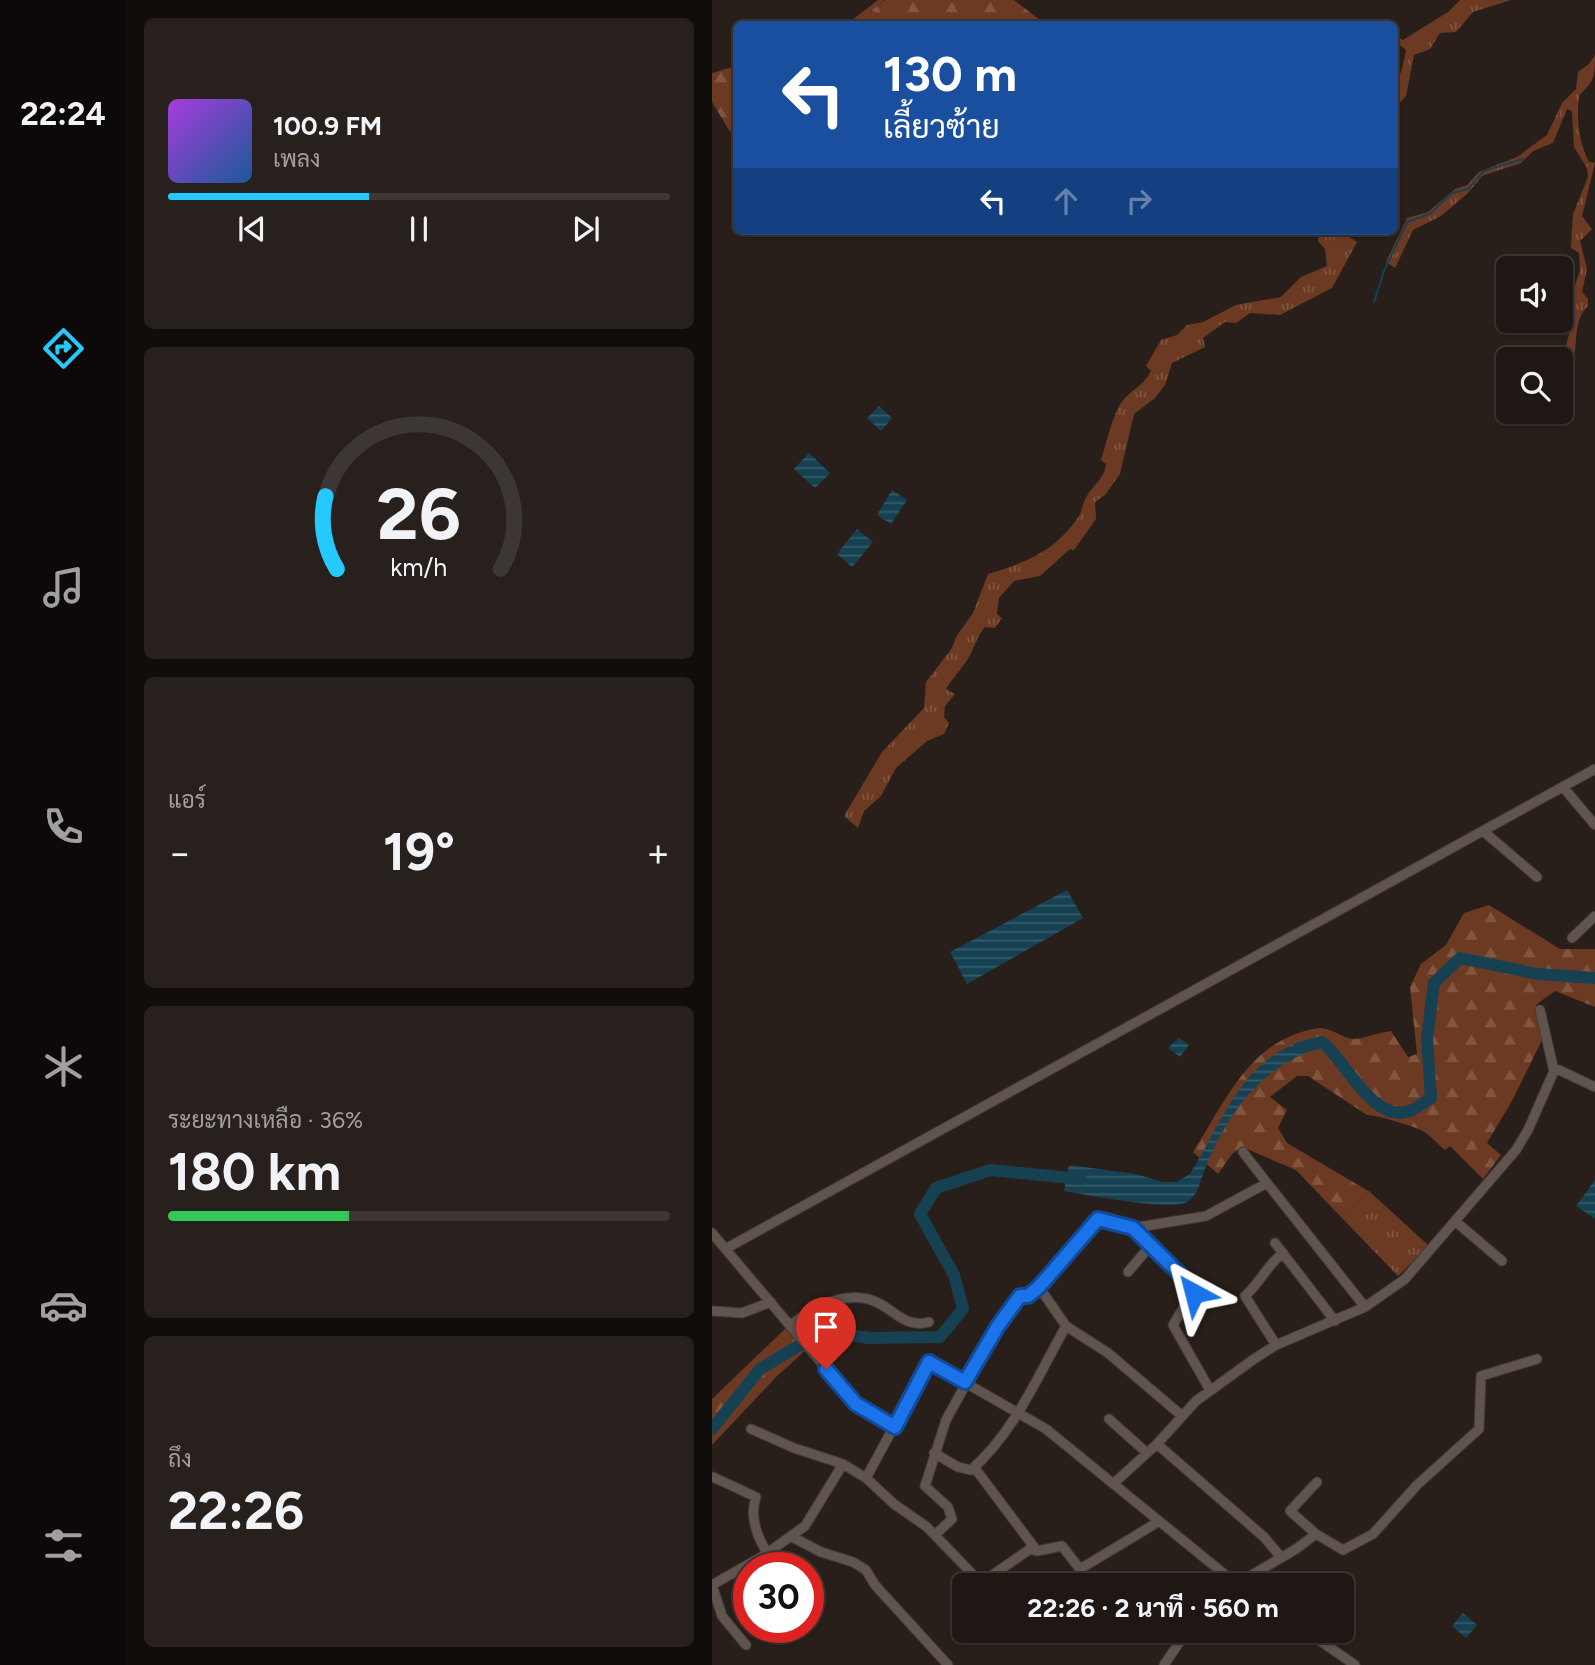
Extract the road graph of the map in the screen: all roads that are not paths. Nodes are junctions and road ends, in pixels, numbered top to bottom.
1 (1595, 769) edge
2 (1563, 787) junction
3 (1595, 825) edge
4 (1483, 831) junction
5 (1537, 877) dead end
6 (1595, 916) edge
7 (1572, 938) dead end
8 (1540, 1010) dead end
9 (1554, 1071) junction
10 (1595, 1087) edge
11 (1243, 1152) dead end
12 (1267, 1183) junction
13 (1455, 1221) junction
14 (1133, 1228) junction
15 (712, 1233) edge
16 (1275, 1243) dead end
17 (1150, 1246) junction
18 (727, 1248) junction
19 (1283, 1253) junction
20 (1502, 1261) dead end
21 (1128, 1272) dead end
22 (1039, 1287) junction
23 (771, 1302) junction
24 (1365, 1307) junction
25 (712, 1311) edge
26 (1335, 1321) junction
27 (929, 1322) dead end
28 (1066, 1326) junction
29 (794, 1329) junction
30 (1276, 1345) junction
31 (1537, 1359) dead end
32 (965, 1382) junction
33 (1210, 1390) junction
34 (1018, 1410) junction
35 (1181, 1415) junction
36 (1109, 1419) dead end
37 (895, 1427) junction
38 (752, 1429) dead end
39 (1157, 1444) junction
40 (934, 1453) junction
41 (1147, 1453) junction
42 (843, 1464) junction
43 (974, 1467) junction
44 (713, 1477) edge
45 (866, 1478) junction
46 (1317, 1482) dead end
47 (1113, 1484) junction
48 (1158, 1522) junction
49 (1316, 1534) junction
50 (935, 1535) junction
51 (792, 1537) junction
52 (1038, 1551) junction
53 (767, 1552) edge
54 (769, 1552) edge
55 (1281, 1556) junction
56 (733, 1573) edge
57 (1221, 1573) edge
58 (1255, 1573) edge
59 (712, 1585) edge
60 (1179, 1643) edge
61 (1323, 1643) edge
62 (746, 1645) dead end
63 (948, 1665) edge
64 (1164, 1665) edge
65 (1355, 1665) edge

1 - 2 street
2 - 3 street
2 - 4 street
4 - 5 street
4 - 18 street
6 - 7 street
8 - 9 street
9 - 10 street
9 - 13 street
11 - 12 street
12 - 14 street
12 - 24 street
13 - 20 street
13 - 24 street
14 - 17 street
14 - 22 street
15 - 18 street
16 - 19 street
17 - 21 street
17 - 33 street
18 - 23 street
19 - 26 street
19 - 30 street
22 - 28 street
22 - 32 street
23 - 25 street
23 - 29 street
24 - 26 street
26 - 30 street
27 - 29 street
28 - 34 street
28 - 35 street
29 - 37 street
30 - 33 street
31 - 49 street
32 - 34 street
32 - 37 street
32 - 40 street
33 - 35 street
34 - 43 street
34 - 47 street
35 - 39 street
36 - 41 street
37 - 45 street
38 - 42 street
39 - 41 street
39 - 55 street
40 - 43 street
40 - 50 street
41 - 47 street
42 - 45 street
42 - 51 street
43 - 52 street
44 - 53 street
45 - 50 street
46 - 49 street
47 - 48 street
48 - 52 street
48 - 57 street
49 - 55 street
50 - 52 street
51 - 54 street
51 - 63 street
55 - 58 street
56 - 59 street
59 - 62 street
60 - 64 street
61 - 65 street

